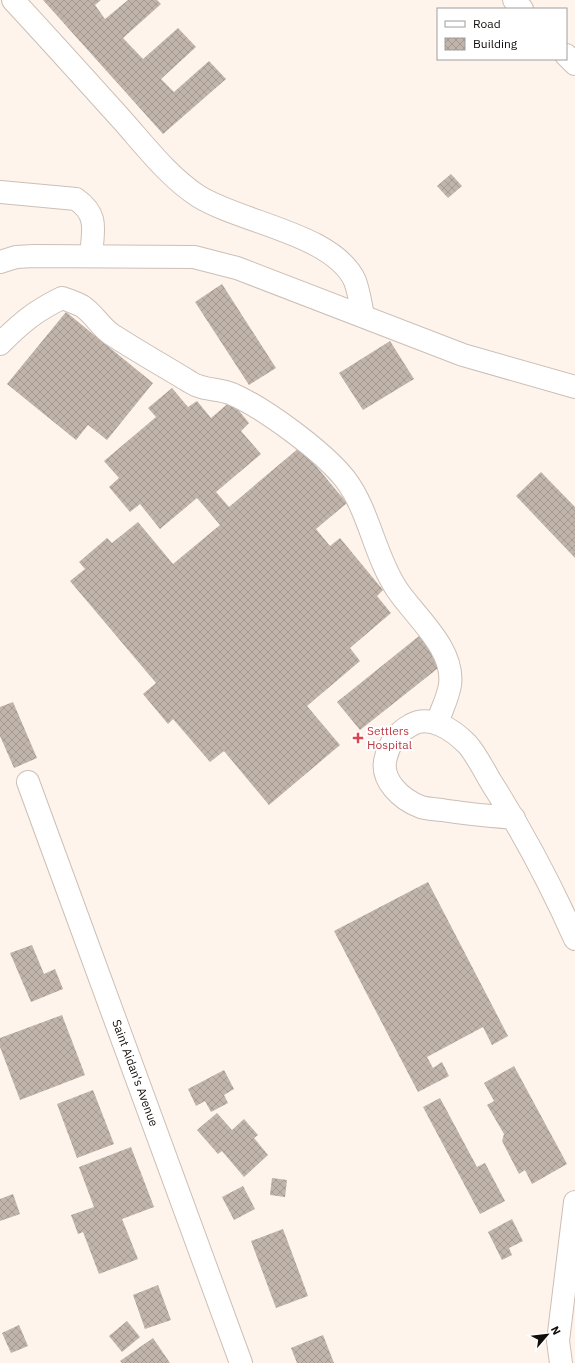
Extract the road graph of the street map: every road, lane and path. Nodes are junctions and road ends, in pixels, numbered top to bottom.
1 (13, 0) edge
2 (514, 0) edge
3 (521, 8) edge
4 (567, 56) edge
5 (575, 64) edge
6 (0, 192) edge
7 (91, 256) junction
8 (0, 262) edge
9 (363, 316) junction
10 (0, 344) edge
11 (575, 387) edge
12 (437, 723) junction
13 (28, 782) dead end
14 (514, 818) junction
15 (575, 939) edge
16 (575, 1202) edge
17 (242, 1363) edge
18 (561, 1363) edge

1 - 9 street
2 - 3 street
4 - 5 street
6 - 7 street
7 - 8 street
7 - 9 street
9 - 11 street
10 - 12 street
12 - 14 street
12 - 14 street
13 - 17 street, Saint Aidan's Avenue
14 - 15 street
16 - 18 street

